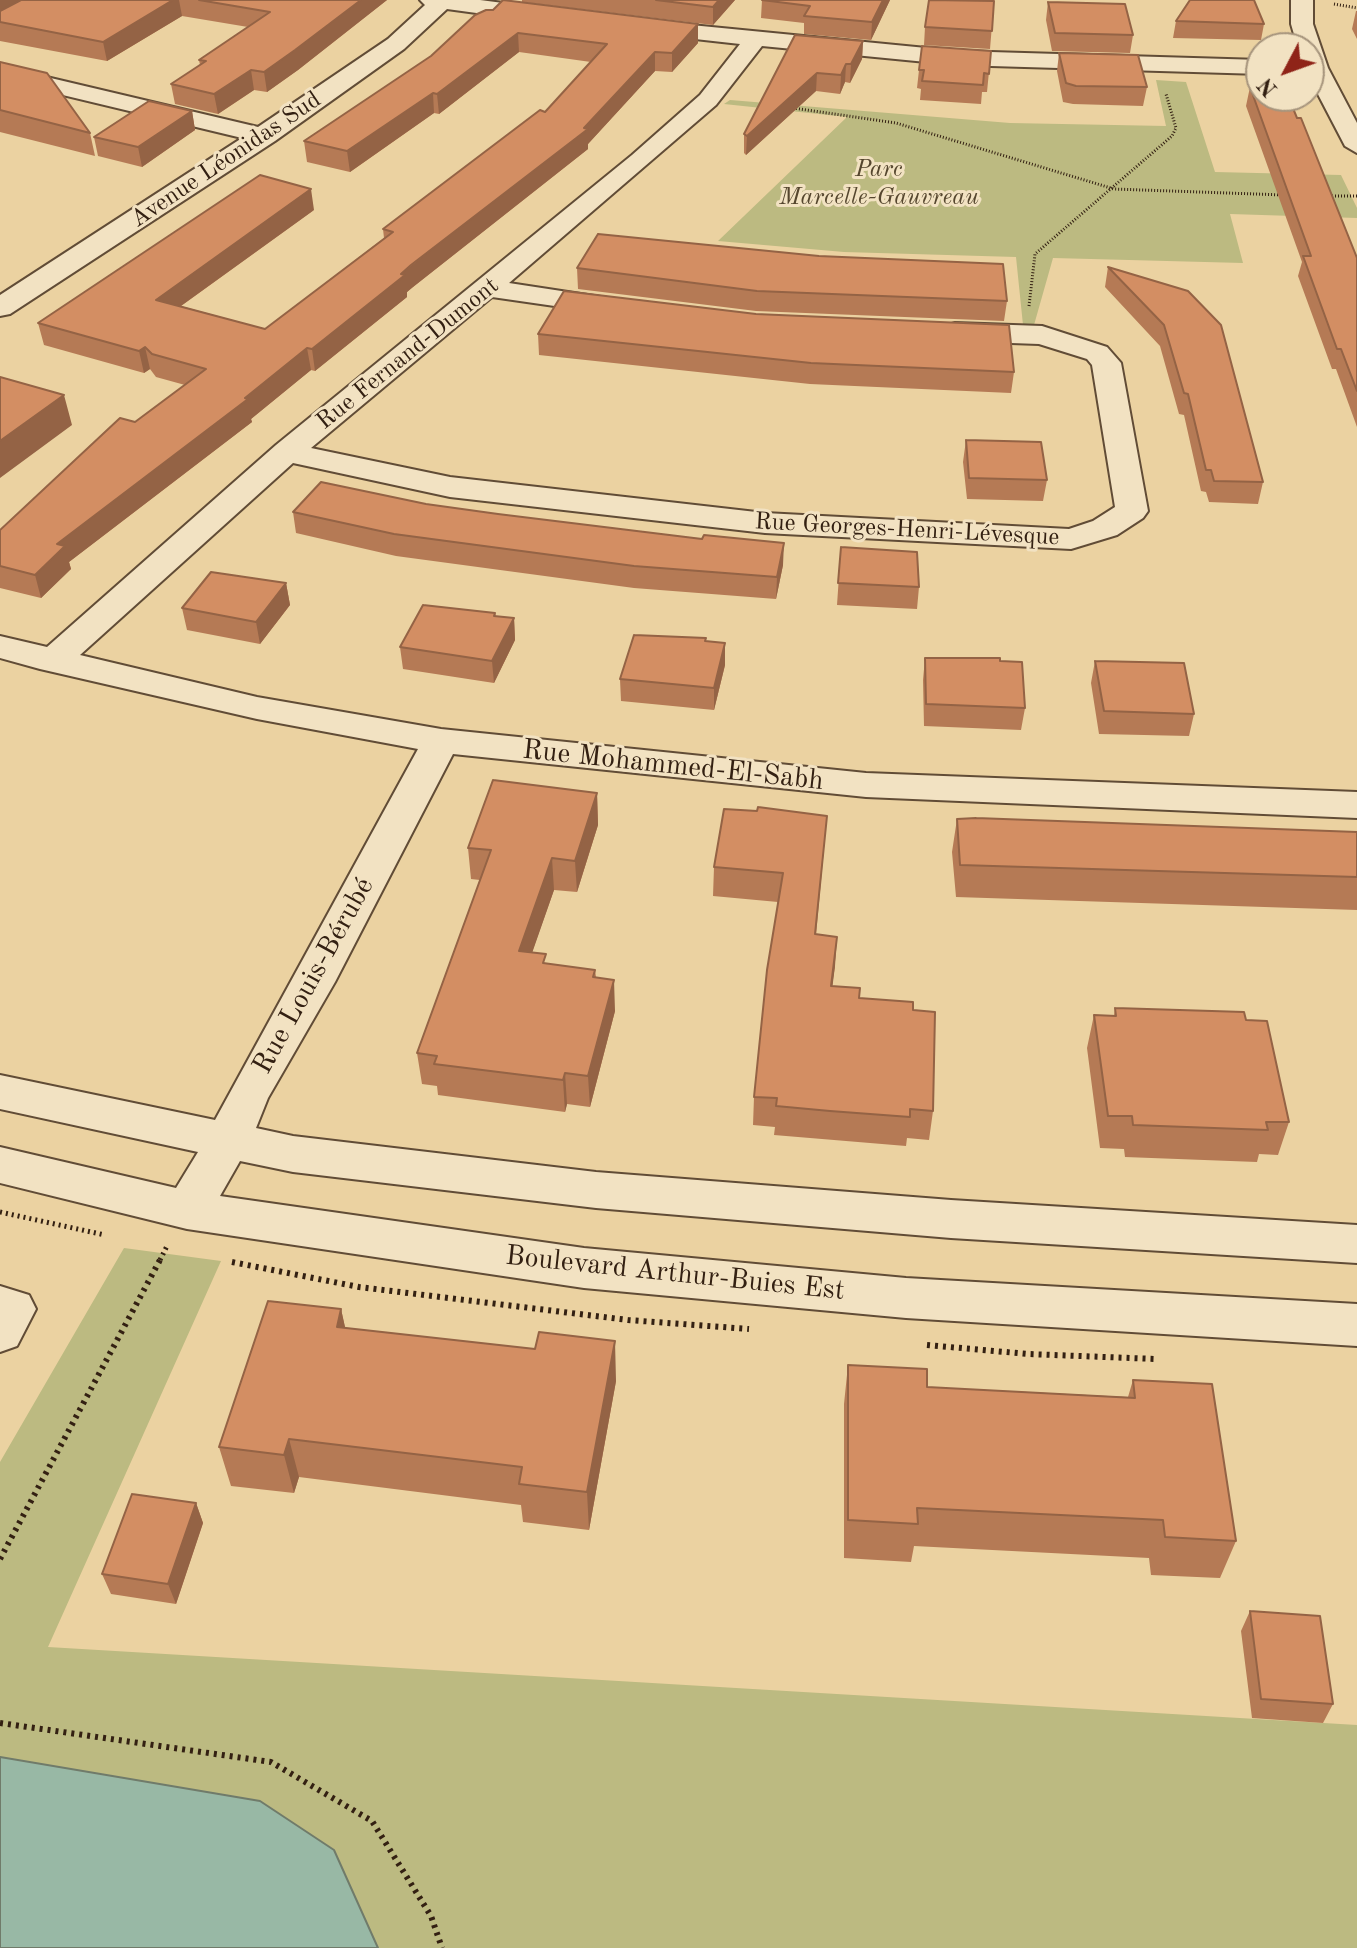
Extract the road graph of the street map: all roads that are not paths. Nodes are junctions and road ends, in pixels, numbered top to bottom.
1 (1302, 0) edge
2 (439, 1) edge
3 (572, 18) edge
4 (618, 24) edge
5 (1304, 32) edge
6 (755, 40) junction
7 (1245, 67) edge
8 (1325, 68) edge
9 (1343, 69) dead end
10 (0, 73) edge
11 (1325, 91) edge
12 (266, 136) junction
13 (1357, 146) edge
14 (489, 288) junction
15 (0, 308) edge
16 (642, 311) edge
17 (930, 330) edge
18 (287, 452) junction
19 (0, 647) edge
20 (53, 661) junction
21 (441, 741) junction
22 (1357, 805) edge
23 (0, 1092) edge
24 (228, 1142) junction
25 (0, 1165) edge
26 (187, 1210) junction
27 (1357, 1244) edge
28 (0, 1306) edge
29 (1357, 1325) edge
30 (0, 1331) edge

1 - 5 street
2 - 3 street
2 - 12 street, Avenue Léonidas Sud
4 - 6 street
6 - 7 street
6 - 14 street, Rue Fernand-Dumont
8 - 9 street
10 - 12 street
11 - 13 street
12 - 15 street, Avenue Léonidas Sud
14 - 16 street
14 - 18 street, Rue Fernand-Dumont
17 - 18 street, Rue Georges-Henri-Lévesque
18 - 20 street, Rue Fernand-Dumont
19 - 20 street, Rue Mohammed-El-Sabh
20 - 21 street, Rue Mohammed-El-Sabh
21 - 22 street, Rue Mohammed-El-Sabh
21 - 24 street, Rue Louis-Bérubé
23 - 24 street
24 - 26 street, Rue Louis-Bérubé
24 - 27 street
25 - 26 street, Boulevard Arthur-Buies Est
26 - 29 street, Boulevard Arthur-Buies Est
28 - 30 street

